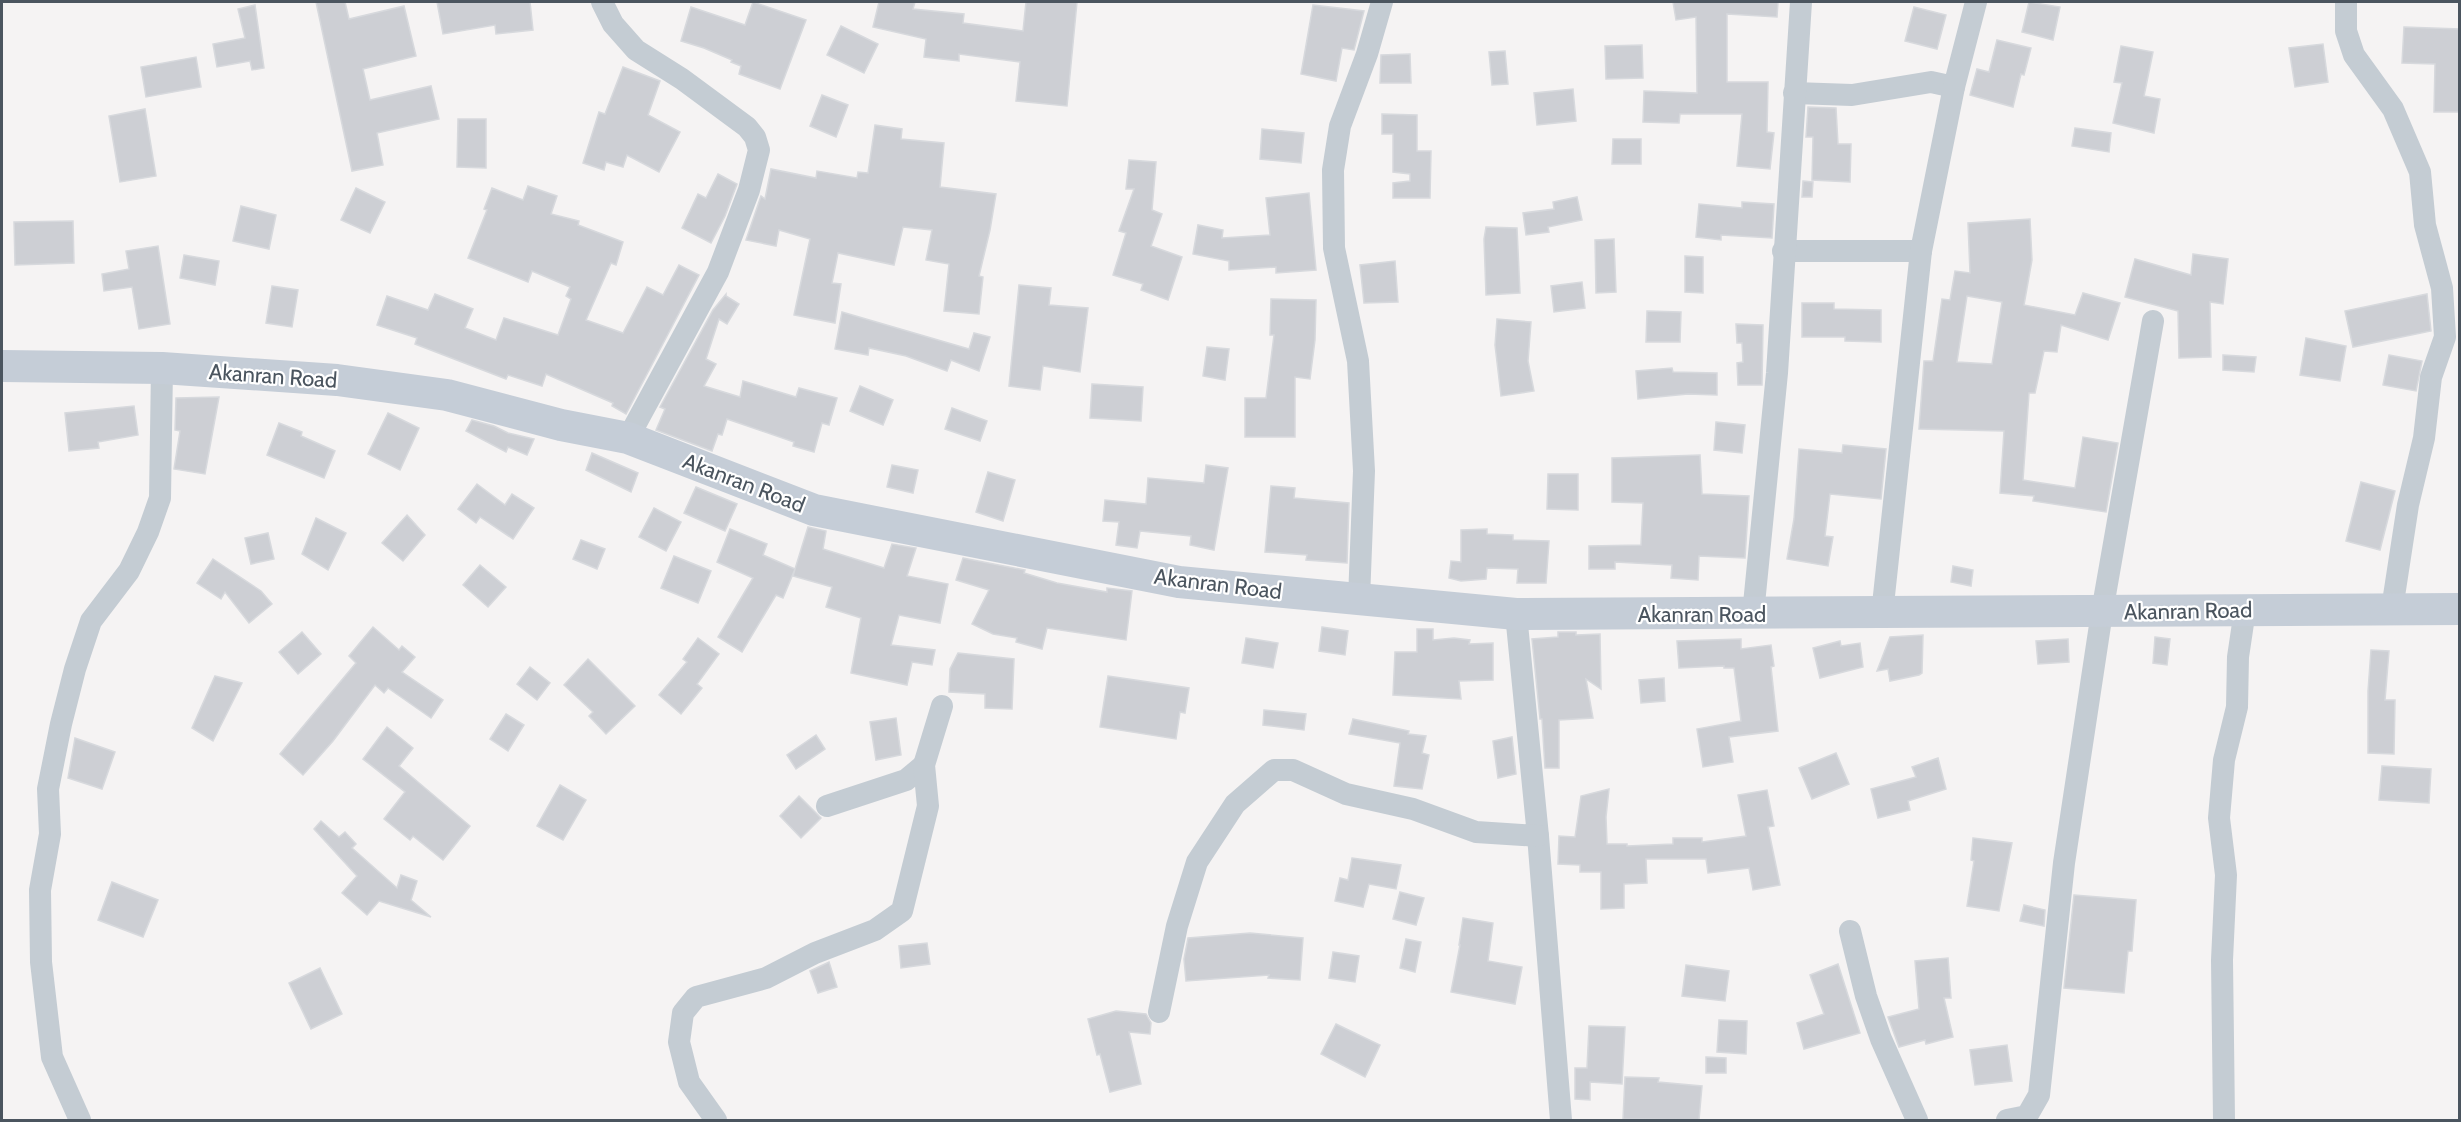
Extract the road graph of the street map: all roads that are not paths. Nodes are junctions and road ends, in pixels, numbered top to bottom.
1 (602, 2) edge
2 (1382, 2) edge
3 (1801, 2) edge
4 (1976, 2) edge
5 (2346, 2) edge
6 (1954, 87) junction
7 (1794, 93) junction
8 (1783, 251) junction
9 (1921, 251) junction
10 (2153, 321) dead end
11 (2, 366) edge
12 (162, 368) junction
13 (628, 438) junction
14 (1359, 599) junction
15 (2392, 609) junction
16 (2460, 609) edge
17 (2245, 610) junction
18 (2102, 612) junction
19 (1516, 614) junction
20 (1753, 614) junction
21 (1882, 614) junction
22 (942, 706) dead end
23 (924, 765) junction
24 (826, 806) dead end
25 (1538, 836) junction
26 (1850, 932) dead end
27 (1159, 1012) dead end
28 (80, 1120) edge
29 (716, 1120) edge
30 (1561, 1120) edge
31 (1917, 1120) edge
32 (2007, 1120) edge
33 (2224, 1120) edge

1 - 13 street
2 - 14 street
3 - 7 street
4 - 6 street
5 - 15 street
6 - 7 street
6 - 9 street
7 - 8 street
8 - 9 street
8 - 20 street
9 - 21 street
10 - 18 street
11 - 12 main road, Akanran Road
12 - 13 main road, Akanran Road
12 - 28 street
13 - 14 main road, Akanran Road
14 - 19 main road, Akanran Road
15 - 16 main road, Akanran Road
15 - 17 main road, Akanran Road
17 - 18 main road, Akanran Road
17 - 33 street
18 - 21 main road, Akanran Road
18 - 32 street
19 - 20 main road, Akanran Road
19 - 25 street
20 - 21 main road, Akanran Road
22 - 23 street
23 - 24 street
23 - 29 street
25 - 27 street
25 - 30 street
26 - 31 street

